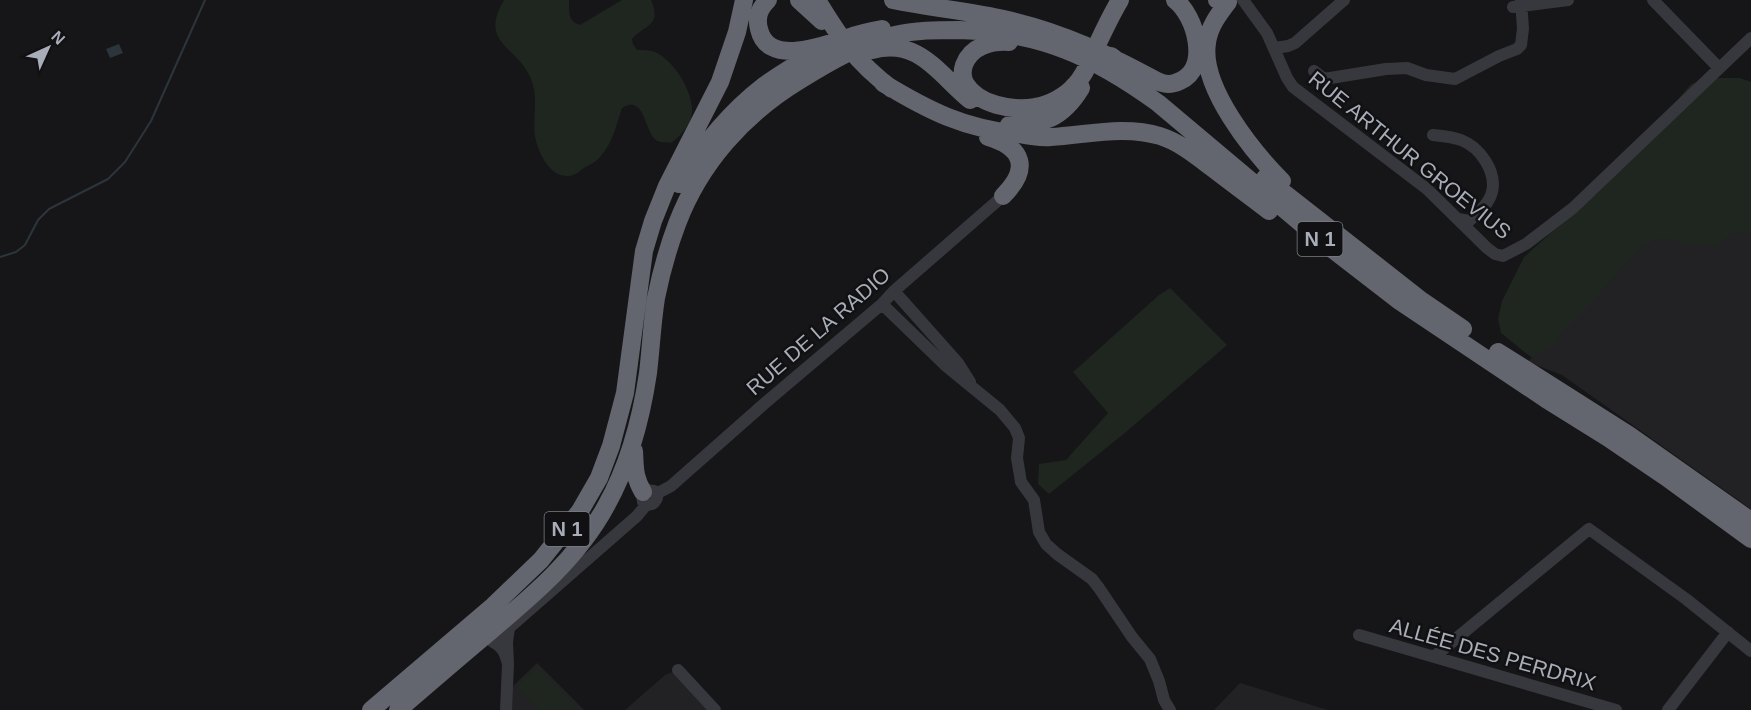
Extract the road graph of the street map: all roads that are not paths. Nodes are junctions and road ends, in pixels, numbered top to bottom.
1 (744, 0) edge
2 (768, 0) edge
3 (799, 0) edge
4 (817, 0) edge
5 (893, 0) edge
6 (1120, 0) edge
7 (1132, 0) edge
8 (1175, 0) edge
9 (1184, 0) edge
10 (1344, 0) edge
11 (1568, 0) edge
12 (1653, 0) edge
13 (1229, 1) edge
14 (1517, 3) edge
15 (1192, 22) junction
16 (1034, 27) junction
17 (1751, 38) edge
18 (1275, 48) junction
19 (846, 50) junction
20 (1084, 51) junction
21 (1107, 62) junction
22 (1719, 68) junction
23 (1314, 71) dead end
24 (883, 83) junction
25 (1083, 86) junction
26 (1433, 135) dead end
27 (1003, 196) joint
28 (1458, 219) junction
29 (1373, 262) junction
30 (642, 276) junction
31 (894, 291) junction
32 (882, 304) junction
33 (978, 394) junction
34 (1546, 399) junction
35 (634, 443) junction
36 (648, 497) junction
37 (1751, 521) edge
38 (1751, 539) edge
39 (509, 628) junction
40 (1728, 632) junction
41 (1359, 635) dead end
42 (493, 642) junction
43 (1751, 651) edge
44 (1435, 657) junction
45 (508, 664) junction
46 (678, 670) dead end
47 (371, 710) edge
48 (398, 710) edge
49 (407, 710) edge
50 (506, 710) edge
51 (715, 710) edge
52 (1170, 710) edge
53 (1616, 710) edge
54 (1668, 710) edge

1 - 30 highway
2 - 19 highway
3 - 19 highway
4 - 19 highway
5 - 16 highway
6 - 20 highway
7 - 25 highway
8 - 15 highway
9 - 15 highway
10 - 18 street
11 - 14 street
12 - 22 street
13 - 18 street, RUE ARTHUR GROEVIUS
13 - 29 highway
14 - 23 street
15 - 21 highway
16 - 19 highway, N 1
16 - 20 highway, N 1
17 - 22 street, RUE ARTHUR GROEVIUS
18 - 28 street, RUE ARTHUR GROEVIUS
19 - 20 highway, N 1
19 - 24 highway
19 - 25 highway
19 - 30 highway, N 1
19 - 35 highway, N 1
20 - 21 highway, N 1
21 - 29 highway, N 1
21 - 34 highway, N 1
22 - 28 street, RUE ARTHUR GROEVIUS
24 - 25 highway
24 - 27 highway
24 - 34 highway
26 - 28 street
27 - 31 street, RUE DE LA RADIO
29 - 37 highway, N 1
30 - 47 highway, N 1
31 - 32 street, RUE DE LA RADIO
31 - 33 street
32 - 33 street
32 - 36 street, RUE DE LA RADIO
33 - 52 street
34 - 38 highway, N 1
35 - 36 highway
35 - 48 highway, N 1
36 - 39 street, RUE DE LA RADIO
39 - 42 street, RUE DE LA RADIO
39 - 45 street
40 - 43 street
40 - 44 street
40 - 54 street
41 - 44 street, ALLÉE DES PERDRIX
42 - 45 street
42 - 49 highway
44 - 53 street, ALLÉE DES PERDRIX
45 - 50 street
46 - 51 street

